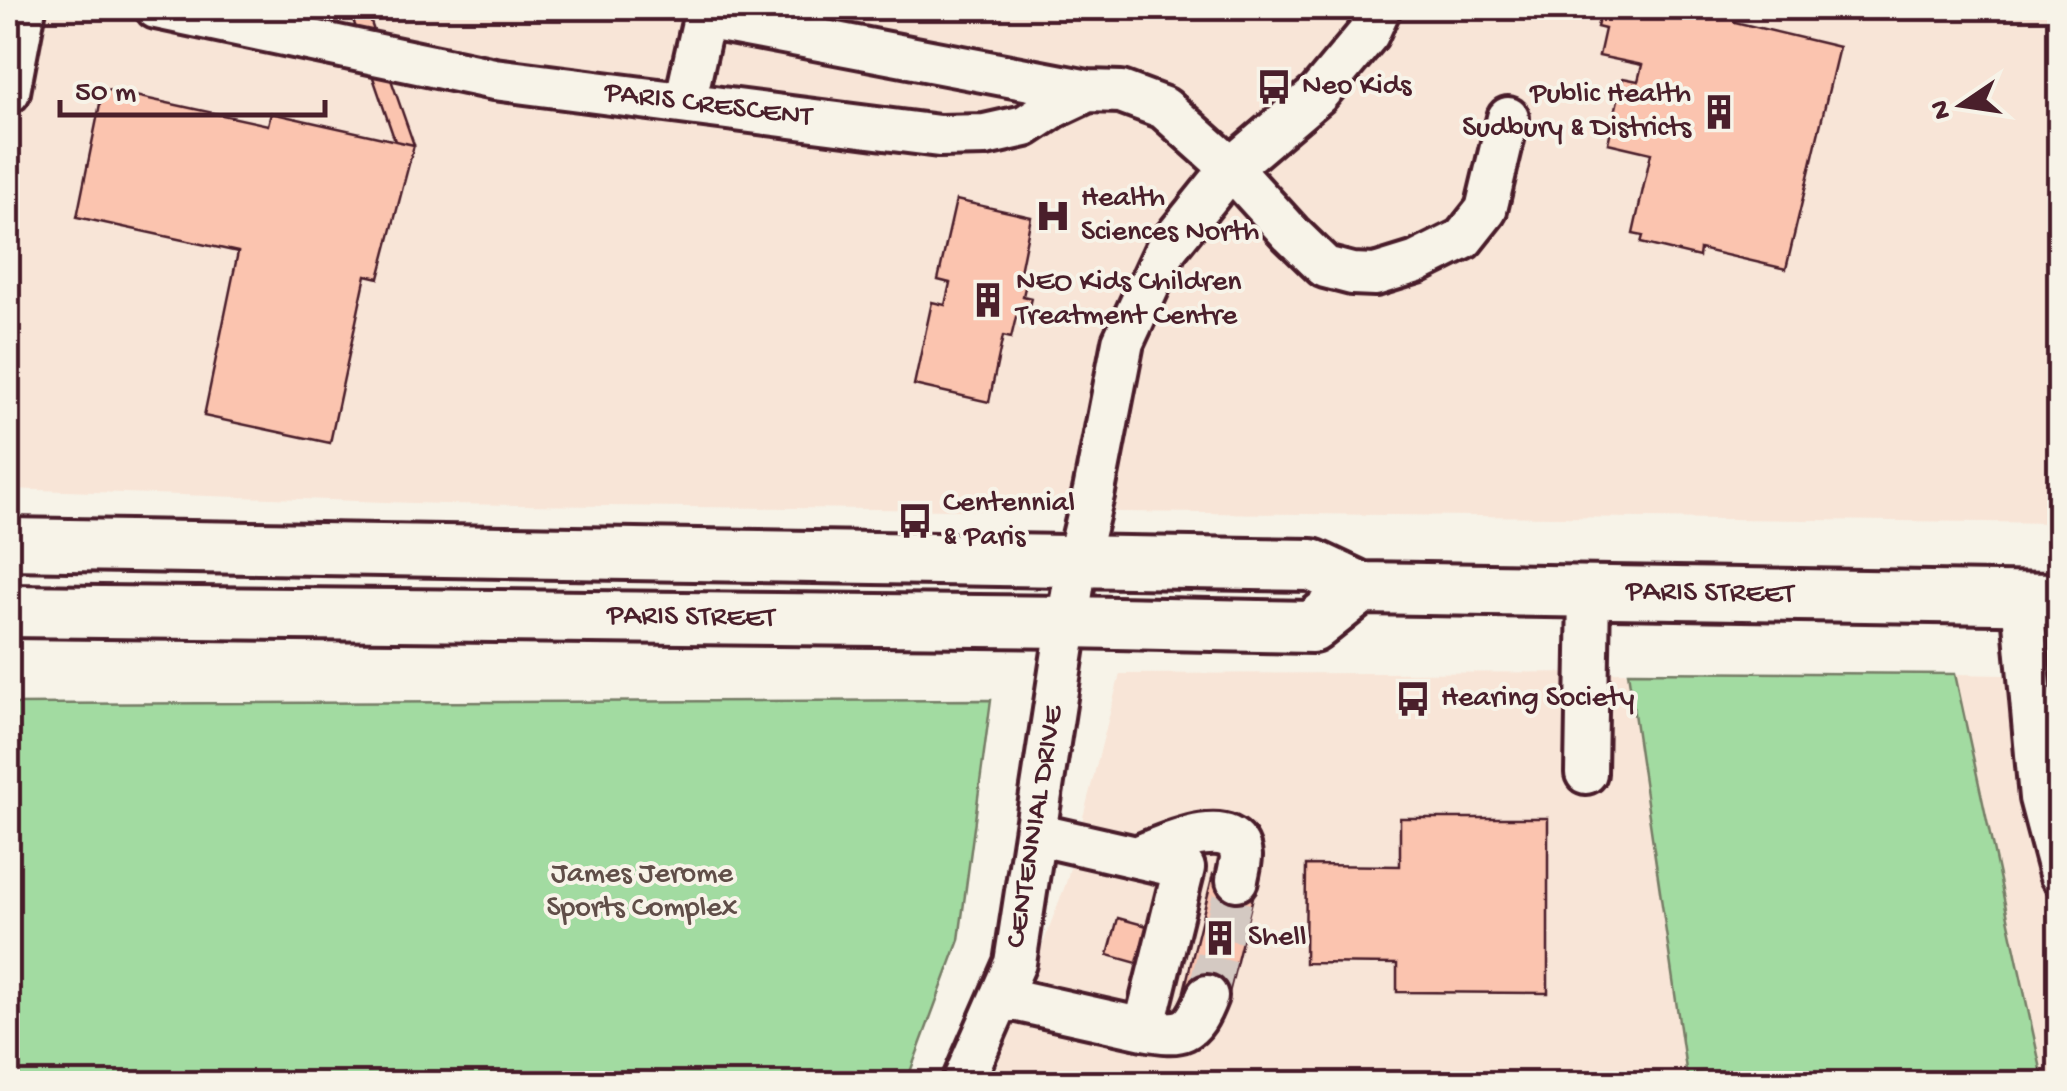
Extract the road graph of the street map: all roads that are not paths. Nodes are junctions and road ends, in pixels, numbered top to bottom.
1 (24, 8) edge
2 (156, 8) edge
3 (1380, 8) edge
4 (1088, 91) junction
5 (10, 92) edge
6 (686, 103) junction
7 (1508, 118) dead end
8 (1231, 168) junction
9 (8, 544) edge
10 (1078, 561) junction
11 (1361, 588) junction
12 (1589, 592) junction
13 (2041, 599) edge
14 (8, 611) edge
15 (1068, 622) junction
16 (1586, 773) dead end
17 (2050, 797) edge
18 (1035, 834) junction
19 (1136, 857) junction
20 (2060, 874) edge
21 (1237, 880) tunnel mouth
22 (1000, 996) junction
23 (1207, 996) tunnel mouth
24 (1144, 1029) junction
25 (962, 1084) edge

1 - 5 street
2 - 6 street, PARIS CRESCENT
3 - 8 street
4 - 6 street, PARIS CRESCENT
4 - 6 street
4 - 8 street
7 - 8 street
8 - 10 street
9 - 10 main road, PARIS STREET
10 - 11 main road, PARIS STREET
10 - 15 street, CENTENNIAL DRIVE
11 - 12 main road, PARIS STREET
11 - 15 main road, PARIS STREET
12 - 13 main road, PARIS STREET
12 - 16 street
13 - 17 street
14 - 15 main road, PARIS STREET
15 - 18 street, CENTENNIAL DRIVE
17 - 20 street
18 - 19 street
18 - 22 street, CENTENNIAL DRIVE
19 - 21 street
19 - 24 street
22 - 24 street
22 - 25 street, CENTENNIAL DRIVE
23 - 24 street

